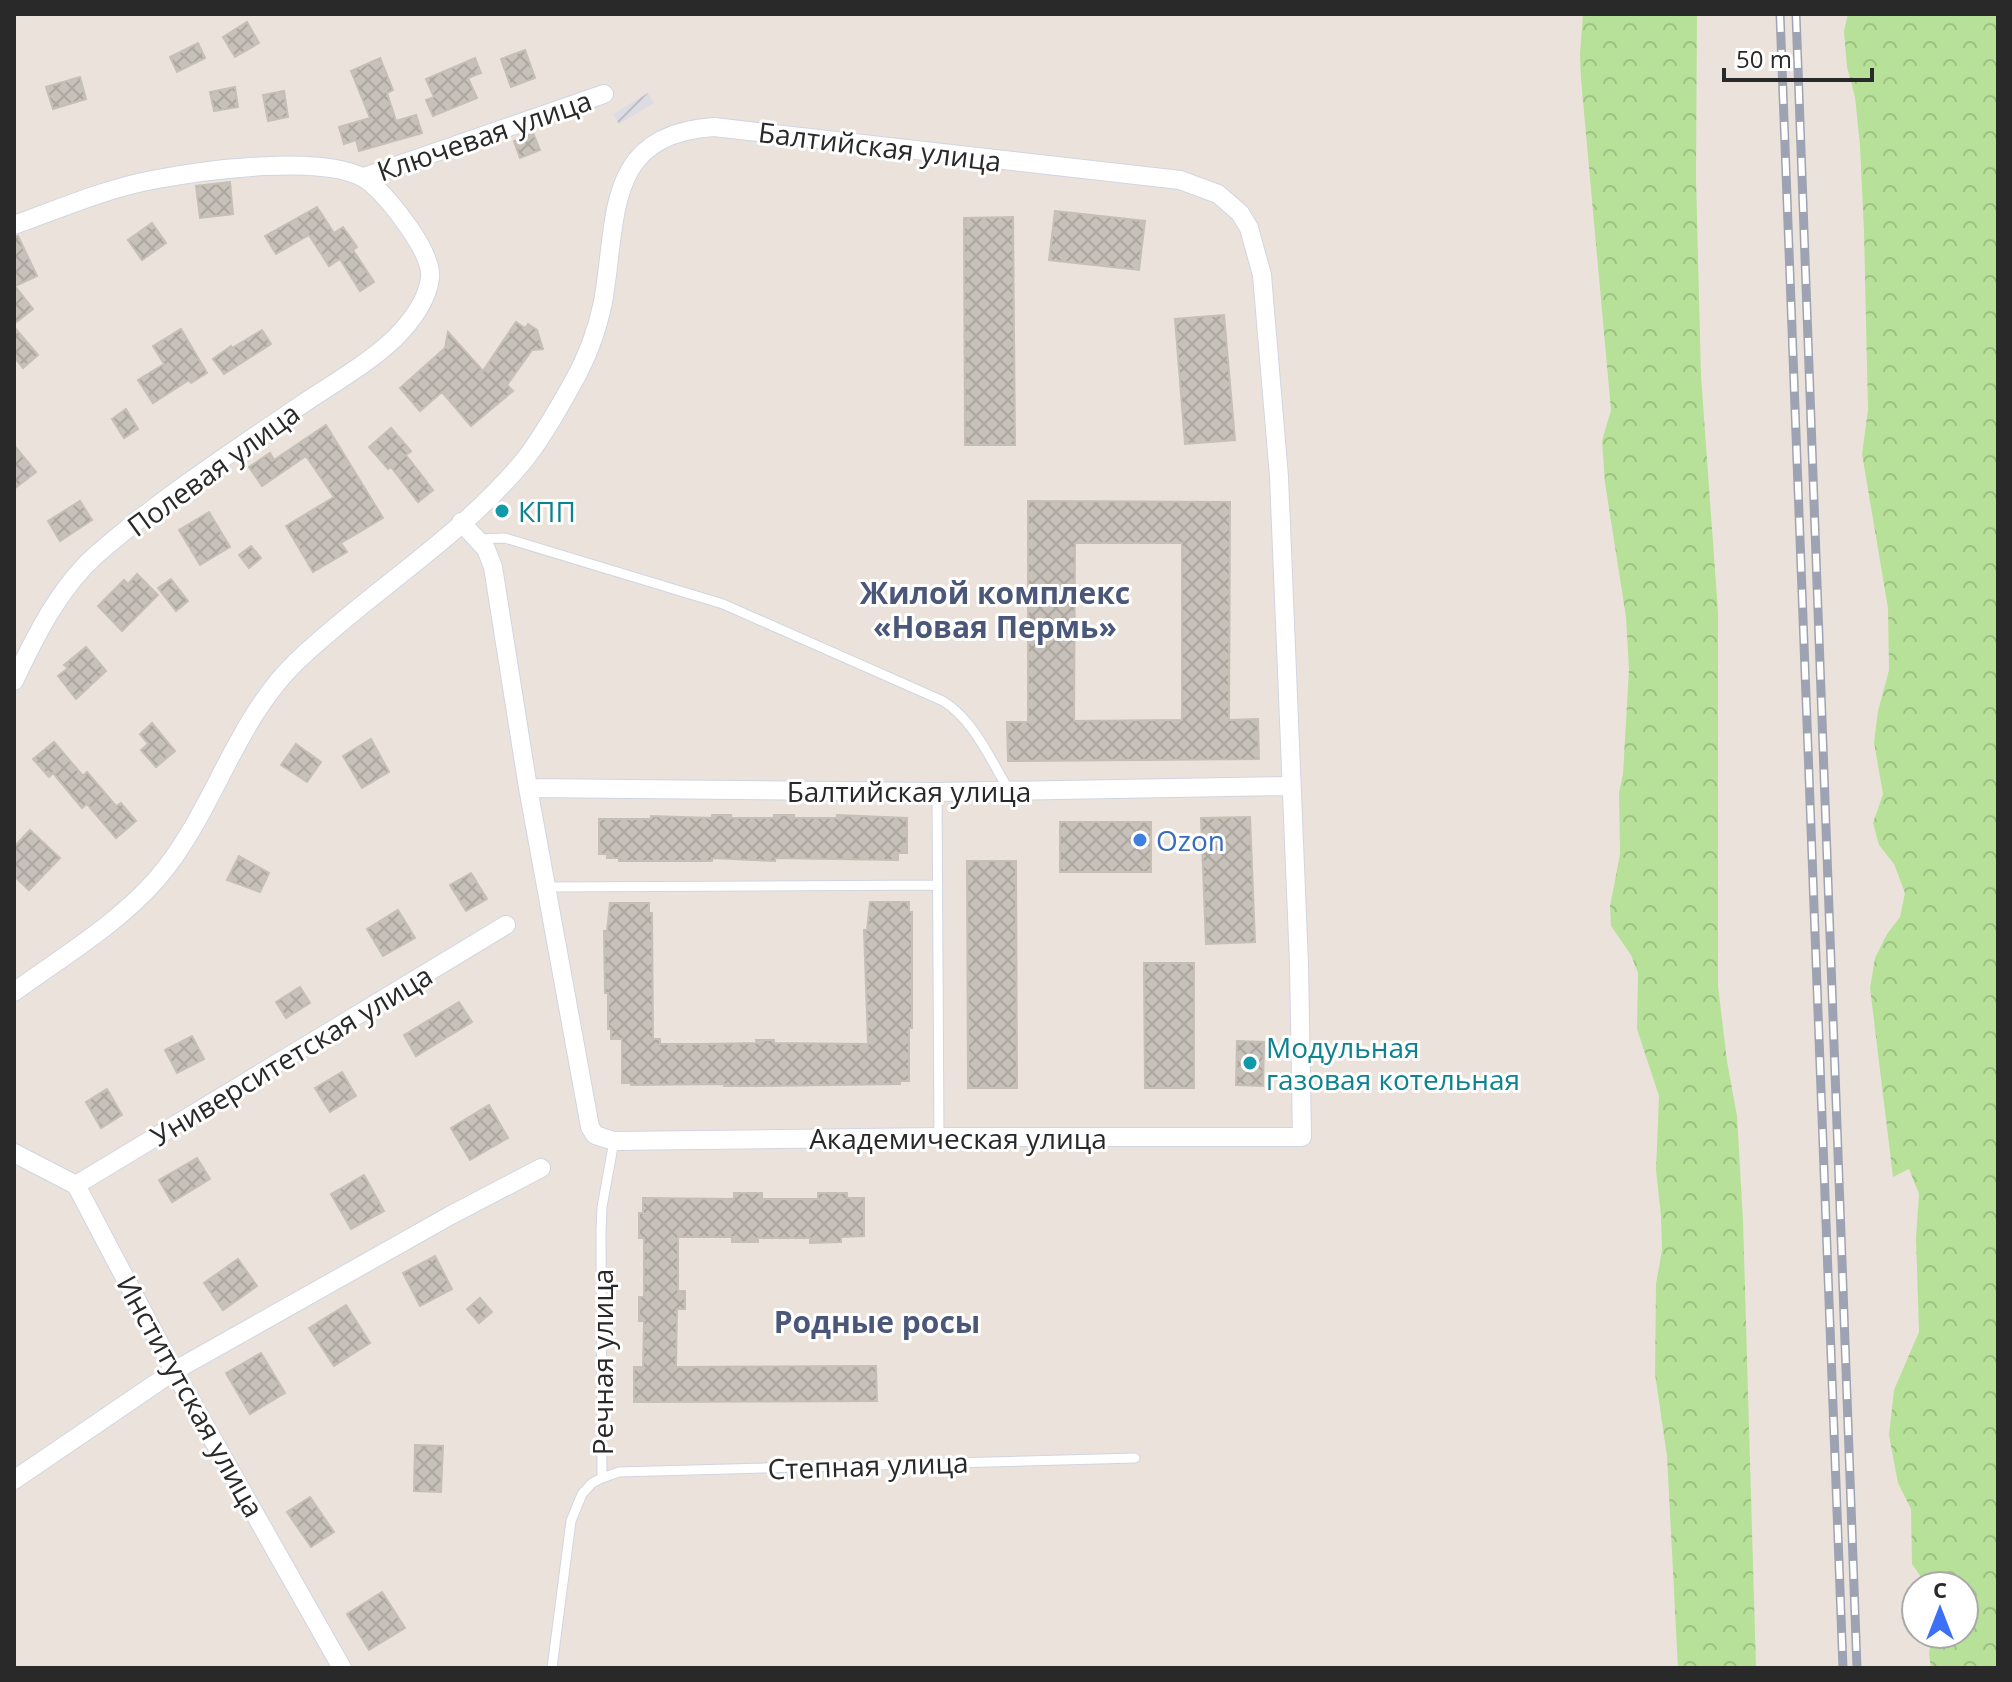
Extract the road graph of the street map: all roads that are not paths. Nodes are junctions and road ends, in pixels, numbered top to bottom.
1 (604, 94) dead end
2 (364, 177) junction
3 (14, 225) edge
4 (430, 277) joint
5 (461, 522) junction
6 (479, 539) junction
7 (14, 681) edge
8 (1290, 786) junction
9 (528, 788) junction
10 (937, 792) junction
11 (1010, 792) junction
12 (938, 885) junction
13 (547, 887) junction
14 (506, 925) dead end
15 (14, 992) edge
16 (939, 1137) junction
17 (1302, 1137) joint
18 (614, 1141) junction
19 (14, 1153) edge
20 (541, 1168) dead end
21 (76, 1185) junction
22 (174, 1371) junction
23 (1135, 1458) dead end
24 (602, 1478) junction
25 (14, 1480) edge
26 (342, 1668) edge
27 (552, 1668) edge

1 - 2 street, Ключевая улица
2 - 3 street, Ключевая улица
2 - 4 street, Ключевая улица
4 - 7 street, Полевая улица
5 - 6 street
5 - 8 street, Балтийская улица
5 - 15 street, Балтийская улица
6 - 9 street
6 - 11 lane
8 - 11 street, Балтийская улица
8 - 17 street, Балтийская улица
9 - 10 street, Балтийская улица
9 - 13 street
10 - 11 street, Балтийская улица
10 - 12 lane
12 - 13 lane
12 - 16 lane
13 - 18 street
14 - 21 street, Университетская улица
16 - 17 street, Академическая улица
16 - 18 street, Академическая улица
18 - 24 lane, Речная улица
19 - 21 street
20 - 22 street
21 - 22 street, Институтская улица
22 - 25 street
22 - 26 street, Институтская улица
23 - 24 lane, Степная улица
24 - 27 lane, Речная улица

